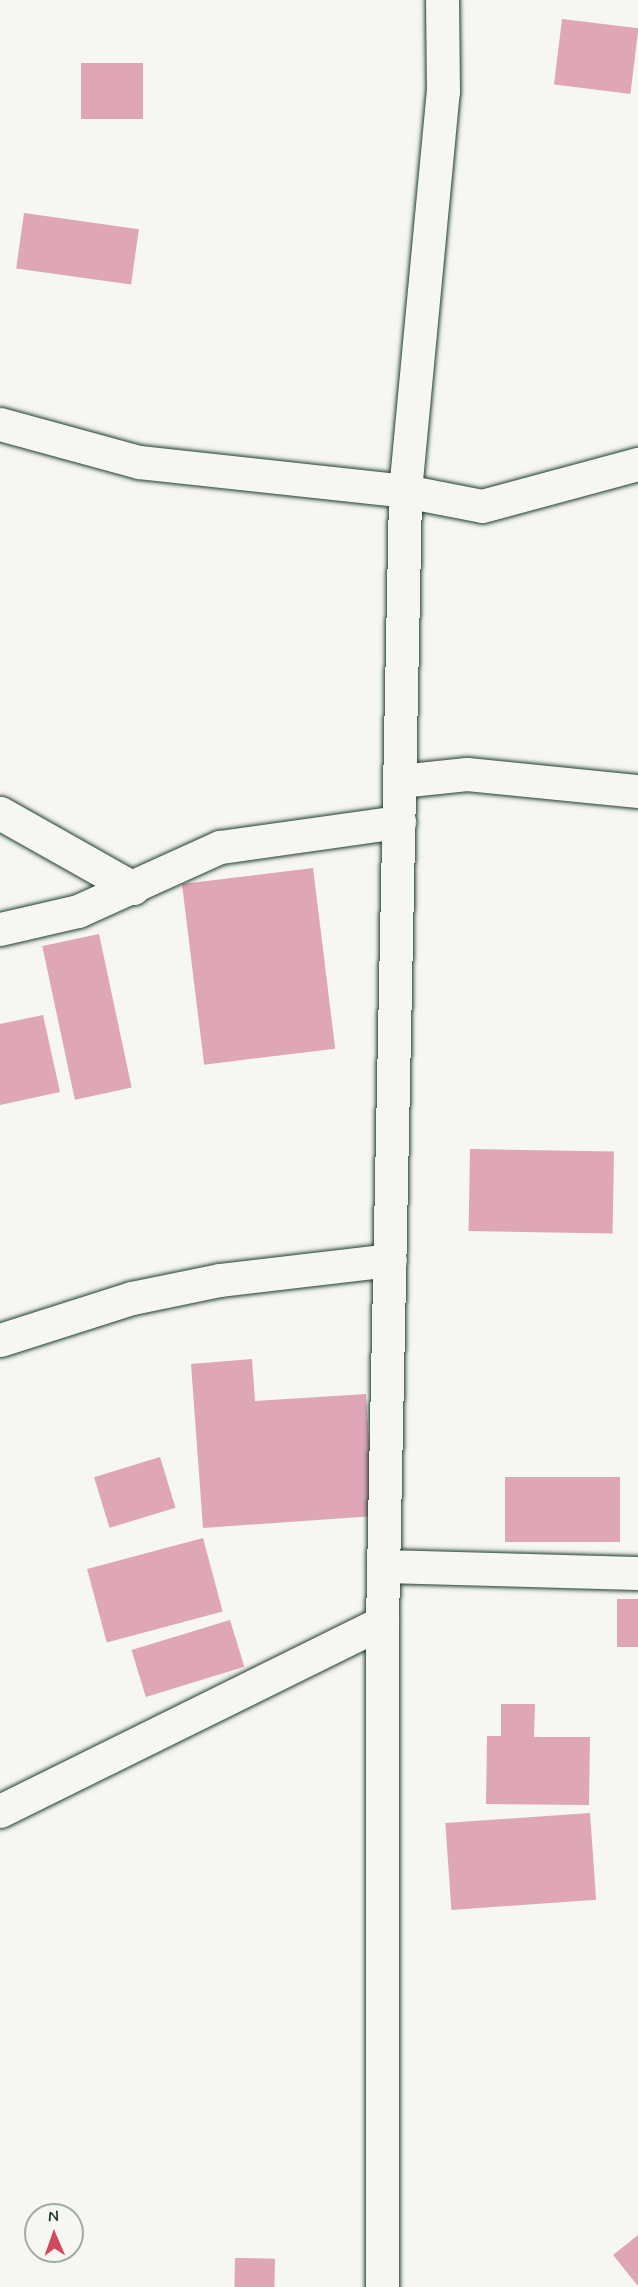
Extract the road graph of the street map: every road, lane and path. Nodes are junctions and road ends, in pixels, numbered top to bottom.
1 (442, 0) edge
2 (0, 424) edge
3 (638, 464) edge
4 (405, 491) junction
5 (400, 781) junction
6 (638, 791) edge
7 (0, 813) edge
8 (399, 822) junction
9 (133, 888) junction
10 (0, 929) edge
11 (390, 1260) junction
12 (0, 1340) edge
13 (383, 1566) junction
14 (638, 1573) edge
15 (382, 1622) junction
16 (0, 1811) edge
17 (382, 2287) edge

1 - 4 street
2 - 4 street
3 - 4 street
4 - 5 street
5 - 6 street
5 - 8 street
7 - 9 street
8 - 9 street
8 - 11 street
9 - 10 street
11 - 12 street
11 - 13 street
13 - 14 street
13 - 15 street
15 - 16 street
15 - 17 street

